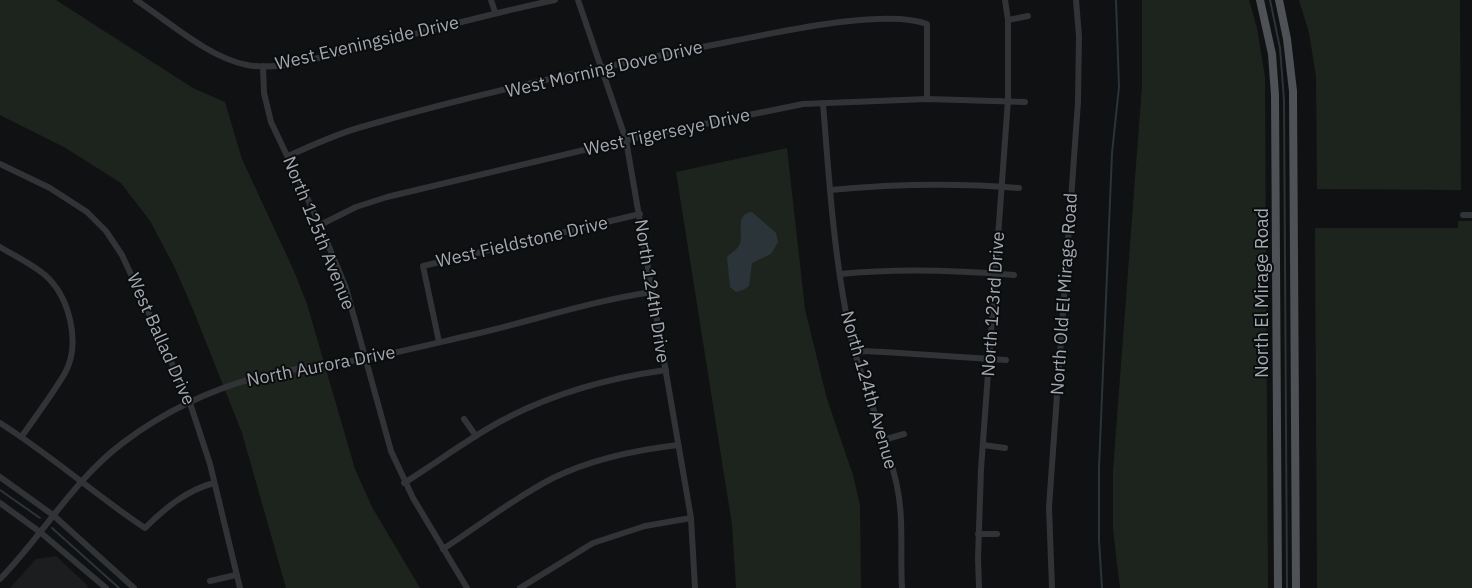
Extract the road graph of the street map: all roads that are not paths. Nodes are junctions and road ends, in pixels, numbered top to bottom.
1 (136, 0) edge
2 (150, 0) edge
3 (491, 0) edge
4 (555, 0) edge
5 (578, 0) edge
6 (1005, 0) edge
7 (1076, 0) edge
8 (1260, 0) edge
9 (1279, 0) edge
10 (146, 7) junction
11 (495, 12) junction
12 (1028, 16) dead end
13 (1008, 20) junction
14 (263, 66) junction
15 (602, 68) junction
16 (926, 99) junction
17 (1008, 100) junction
18 (1025, 102) dead end
19 (823, 103) junction
20 (626, 140) junction
21 (288, 156) junction
22 (0, 164) edge
23 (1001, 187) junction
24 (1019, 188) dead end
25 (830, 190) junction
26 (640, 214) junction
27 (1463, 215) dead end
28 (1472, 215) edge
29 (320, 224) junction
30 (0, 247) edge
31 (840, 274) junction
32 (994, 274) junction
33 (1014, 275) dead end
34 (652, 292) junction
35 (438, 342) junction
36 (855, 355) junction
37 (364, 358) junction
38 (988, 359) junction
39 (1006, 360) dead end
40 (666, 370) junction
41 (190, 403) junction
42 (464, 419) dead end
43 (0, 423) edge
44 (904, 434) dead end
45 (22, 436) junction
46 (476, 436) junction
47 (882, 440) junction
48 (678, 444) junction
49 (983, 445) junction
50 (1006, 448) dead end
51 (0, 478) edge
52 (82, 480) junction
53 (214, 482) junction
54 (404, 482) junction
55 (0, 503) edge
56 (52, 518) junction
57 (691, 518) junction
58 (42, 530) junction
59 (978, 534) junction
60 (997, 534) dead end
61 (443, 549) junction
62 (236, 575) junction
63 (0, 579) edge
64 (210, 581) dead end
65 (106, 588) edge
66 (134, 588) edge
67 (240, 588) edge
68 (467, 588) edge
69 (520, 588) edge
70 (695, 588) edge
71 (902, 588) edge
72 (979, 588) edge
73 (1052, 588) edge
74 (1278, 588) edge
75 (1296, 588) edge

1 - 10 street, West Eveningside Drive
2 - 10 street
3 - 11 street
4 - 11 street, West Eveningside Drive
5 - 15 street, North 124th Drive
6 - 13 street, North 123rd Drive
7 - 73 street, North Old El Mirage Road
8 - 74 main road, North El Mirage Road
9 - 75 main road, North El Mirage Road
10 - 14 street, West Eveningside Drive
11 - 14 street, West Eveningside Drive
12 - 13 street
13 - 17 street, North 123rd Drive
14 - 21 street, North 125th Avenue
15 - 16 street, West Morning Dove Drive
15 - 20 street, North 124th Drive
15 - 21 street, West Morning Dove Drive
16 - 17 street, West Tigerseye Drive
16 - 19 street, West Tigerseye Drive
17 - 18 street, West Tigerseye Drive
17 - 23 street, North 123rd Drive
19 - 20 street, West Tigerseye Drive
19 - 25 street, North 124th Avenue
20 - 26 street, North 124th Drive
20 - 29 street, West Tigerseye Drive
21 - 29 street, North 125th Avenue
22 - 41 street, West Ballad Drive
23 - 24 street
23 - 25 street
23 - 32 street, North 123rd Drive
25 - 31 street, North 124th Avenue
26 - 34 street, North 124th Drive
26 - 35 street, West Fieldstone Drive
27 - 28 street
29 - 37 street, North 125th Avenue
30 - 45 street
31 - 32 street
31 - 36 street, North 124th Avenue
32 - 33 street
32 - 38 street, North 123rd Drive
34 - 35 street, North Aurora Drive
34 - 40 street, North 124th Drive
35 - 37 street, North Aurora Drive
36 - 38 street
36 - 47 street, North 124th Avenue
37 - 41 street, North Aurora Drive
37 - 54 street, North 125th Avenue
38 - 39 street
38 - 49 street, North 123rd Drive
40 - 46 street
40 - 48 street, North 124th Drive
41 - 52 street, North Aurora Drive
41 - 53 street, West Ballad Drive
42 - 46 street
43 - 45 street
44 - 47 street
45 - 52 street
46 - 54 street
47 - 71 street, North 124th Avenue
48 - 57 street, North 124th Drive
48 - 61 street
49 - 50 street
49 - 59 street, North 123rd Drive
51 - 56 street
52 - 53 street
52 - 56 street, North Aurora Drive
53 - 62 street, West Ballad Drive
54 - 61 street, North 125th Avenue
55 - 58 street
56 - 58 street, North Aurora Drive
56 - 66 street
57 - 69 street
57 - 70 street, North 124th Drive
58 - 63 street, North Aurora Drive
58 - 65 street
59 - 60 street
59 - 72 street, North 123rd Drive
61 - 68 street, North 125th Avenue
62 - 64 street
62 - 67 street, West Ballad Drive

